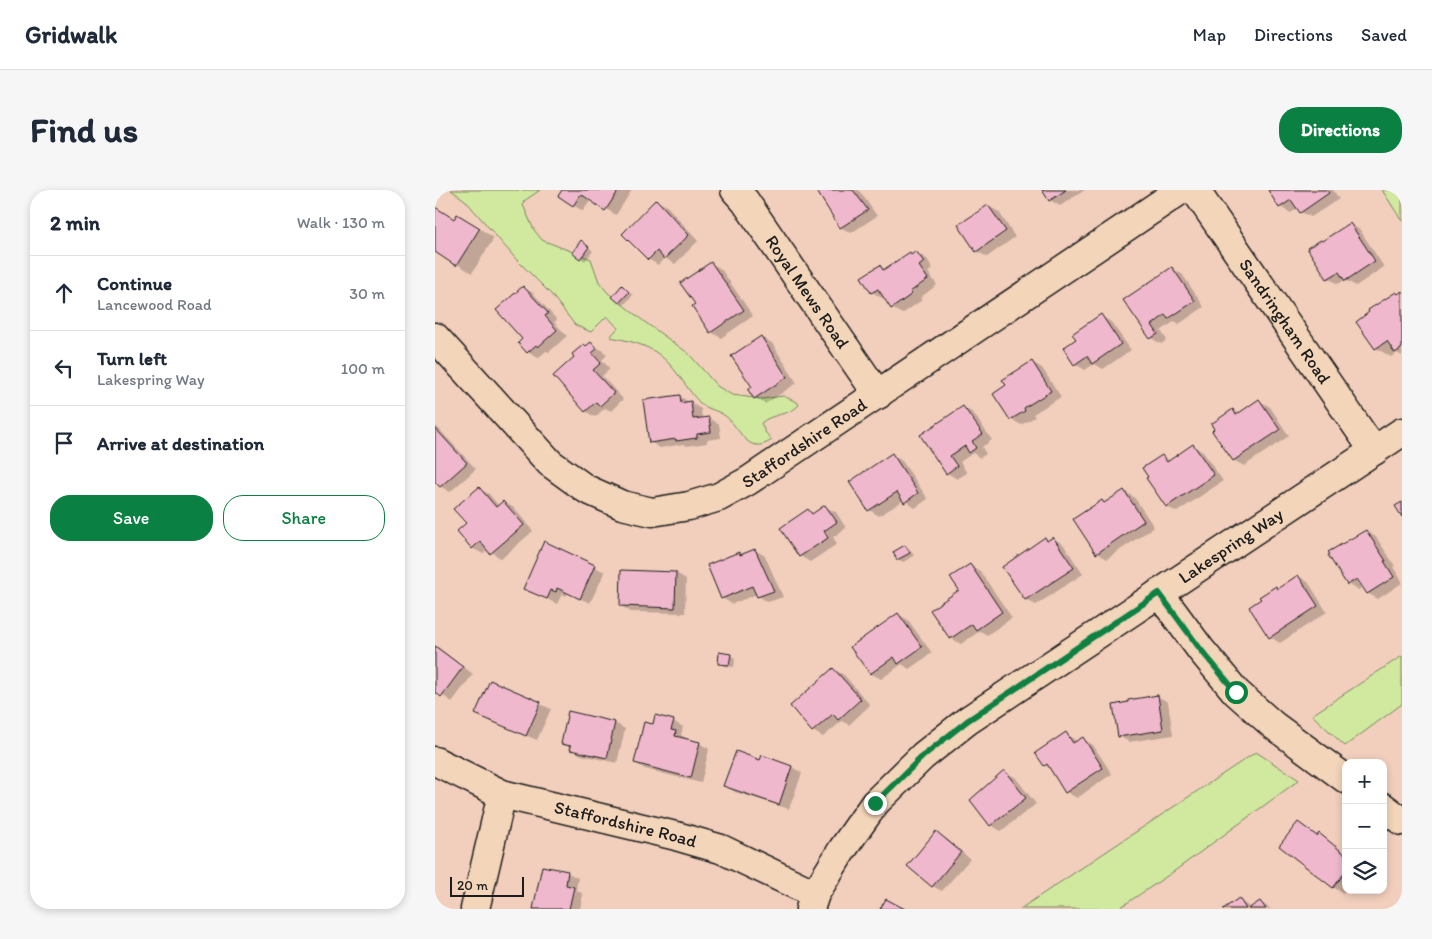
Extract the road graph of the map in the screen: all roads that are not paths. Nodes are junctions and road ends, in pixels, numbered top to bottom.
1 (735, 190) edge
2 (1181, 190) edge
3 (1195, 190) edge
4 (435, 337) edge
5 (878, 395) junction
6 (1402, 432) edge
7 (1374, 451) junction
8 (1159, 593) junction
9 (435, 760) edge
10 (1342, 776) edge
11 (502, 794) junction
12 (1387, 810) edge
13 (1402, 821) edge
14 (813, 902) edge
15 (475, 909) edge

1 - 5 street, Royal Mews Road
2 - 5 street, Staffordshire Road
3 - 7 street, Sandringham Road
4 - 5 street, Staffordshire Road
6 - 7 street, Lakespring Way
7 - 8 street, Lakespring Way
8 - 10 street
8 - 14 street, Lakespring Way
9 - 11 street, Staffordshire Road
11 - 14 street, Staffordshire Road
11 - 15 street
12 - 13 street

